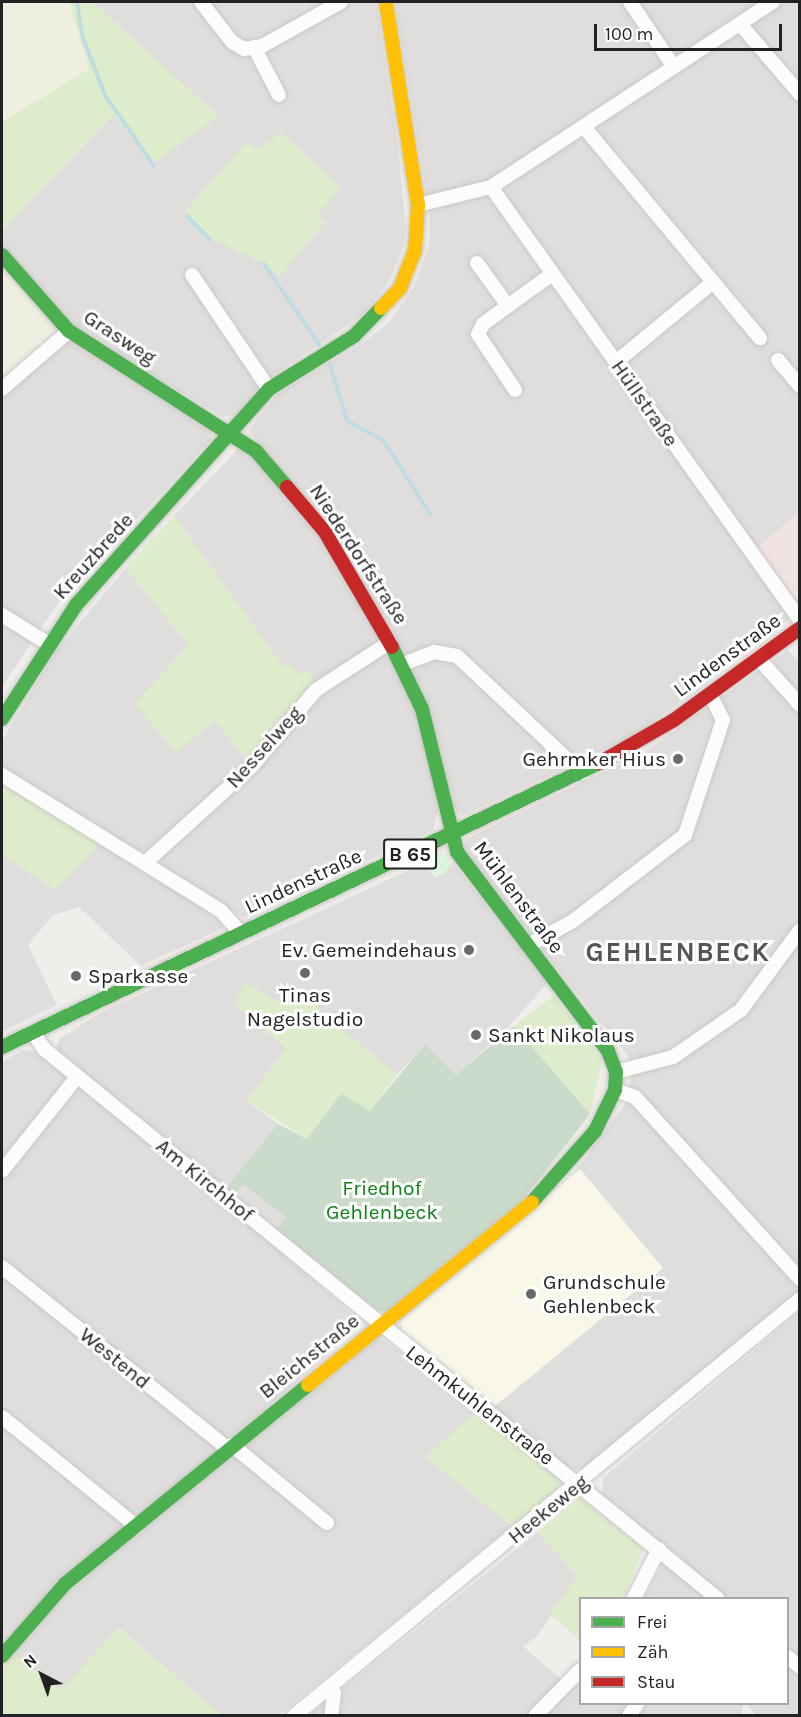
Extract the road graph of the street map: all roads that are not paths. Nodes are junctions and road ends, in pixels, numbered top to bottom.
1 (201, 2) edge
2 (341, 2) edge
3 (386, 2) edge
4 (630, 2) edge
5 (773, 2) edge
6 (741, 24) junction
7 (254, 48) junction
8 (674, 67) junction
9 (800, 94) edge
10 (279, 95) dead end
11 (584, 127) junction
12 (491, 187) junction
13 (418, 205) junction
14 (2, 255) edge
15 (477, 263) dead end
16 (552, 274) junction
17 (192, 275) dead end
18 (713, 282) junction
19 (508, 306) junction
20 (69, 331) junction
21 (760, 338) dead end
22 (778, 360) dead end
23 (616, 362) junction
24 (800, 386) edge
25 (2, 389) edge
26 (269, 389) junction
27 (515, 390) dead end
28 (232, 432) junction
29 (2, 615) edge
30 (800, 620) edge
31 (800, 628) edge
32 (390, 642) junction
33 (47, 643) junction
34 (758, 658) junction
35 (403, 664) junction
36 (710, 694) junction
37 (800, 705) edge
38 (2, 719) edge
39 (582, 772) junction
40 (2, 775) edge
41 (450, 834) junction
42 (146, 863) junction
43 (800, 930) edge
44 (241, 933) junction
45 (529, 945) junction
46 (33, 1033) junction
47 (2, 1047) edge
48 (616, 1072) junction
49 (77, 1077) junction
50 (615, 1090) junction
51 (2, 1172) edge
52 (2, 1267) edge
53 (800, 1279) edge
54 (800, 1299) edge
55 (380, 1326) junction
56 (2, 1417) edge
57 (230, 1447) junction
58 (579, 1484) junction
59 (327, 1523) dead end
60 (136, 1526) junction
61 (659, 1549) junction
62 (710, 1596) edge
63 (634, 1597) edge
64 (3, 1652) edge
65 (579, 1671) edge
66 (329, 1687) junction
67 (294, 1716) edge
68 (331, 1716) edge
69 (535, 1716) edge

1 - 7 street
2 - 7 street
3 - 13 street
4 - 8 street
5 - 6 street
6 - 8 street
6 - 9 street
7 - 10 street
8 - 11 street
11 - 12 street
11 - 18 street
12 - 13 street
12 - 16 street, Hüllstraße
13 - 26 street
14 - 20 street, Grasweg
15 - 19 street
16 - 19 street
16 - 23 street, Hüllstraße
17 - 26 street
18 - 21 street
18 - 23 street
19 - 27 street
20 - 25 street
20 - 28 street, Grasweg
22 - 24 street
23 - 30 street, Hüllstraße
26 - 28 street
28 - 32 street, Niederdorfstraße
28 - 33 street, Kreuzbrede
29 - 33 street
31 - 34 street, Lindenstraße / B 65
32 - 35 street, Niederdorfstraße
32 - 42 street, Nesselweg
33 - 38 street, Kreuzbrede
34 - 36 street, Lindenstraße / B 65
34 - 37 street
35 - 39 street
35 - 41 street, Niederdorfstraße
36 - 39 street, Lindenstraße / B 65
36 - 45 street
39 - 41 street, Lindenstraße / B 65
40 - 42 street
41 - 44 street, Lindenstraße / B 65
41 - 45 street, Mühlenstraße
42 - 44 street
43 - 48 street
44 - 46 street, Lindenstraße / B 65
45 - 48 street, Mühlenstraße
46 - 47 street, Lindenstraße / B 65
46 - 49 street, Am Kirchhof
48 - 50 street, Bleichstraße
49 - 51 street
49 - 55 street, Am Kirchhof
50 - 53 street
50 - 55 street, Bleichstraße
52 - 57 street, Westend
54 - 58 street, Heekeweg
55 - 57 street, Bleichstraße
55 - 58 street, Lehmkuhlenstraße
56 - 60 street
57 - 59 street, Westend
57 - 60 street, Bleichstraße
58 - 61 street, Lehmkuhlenstraße
58 - 66 street, Heekeweg
60 - 64 street, Bleichstraße
61 - 62 street, Lehmkuhlenstraße
61 - 63 street
65 - 69 street
66 - 67 street, Heekeweg
66 - 68 street

